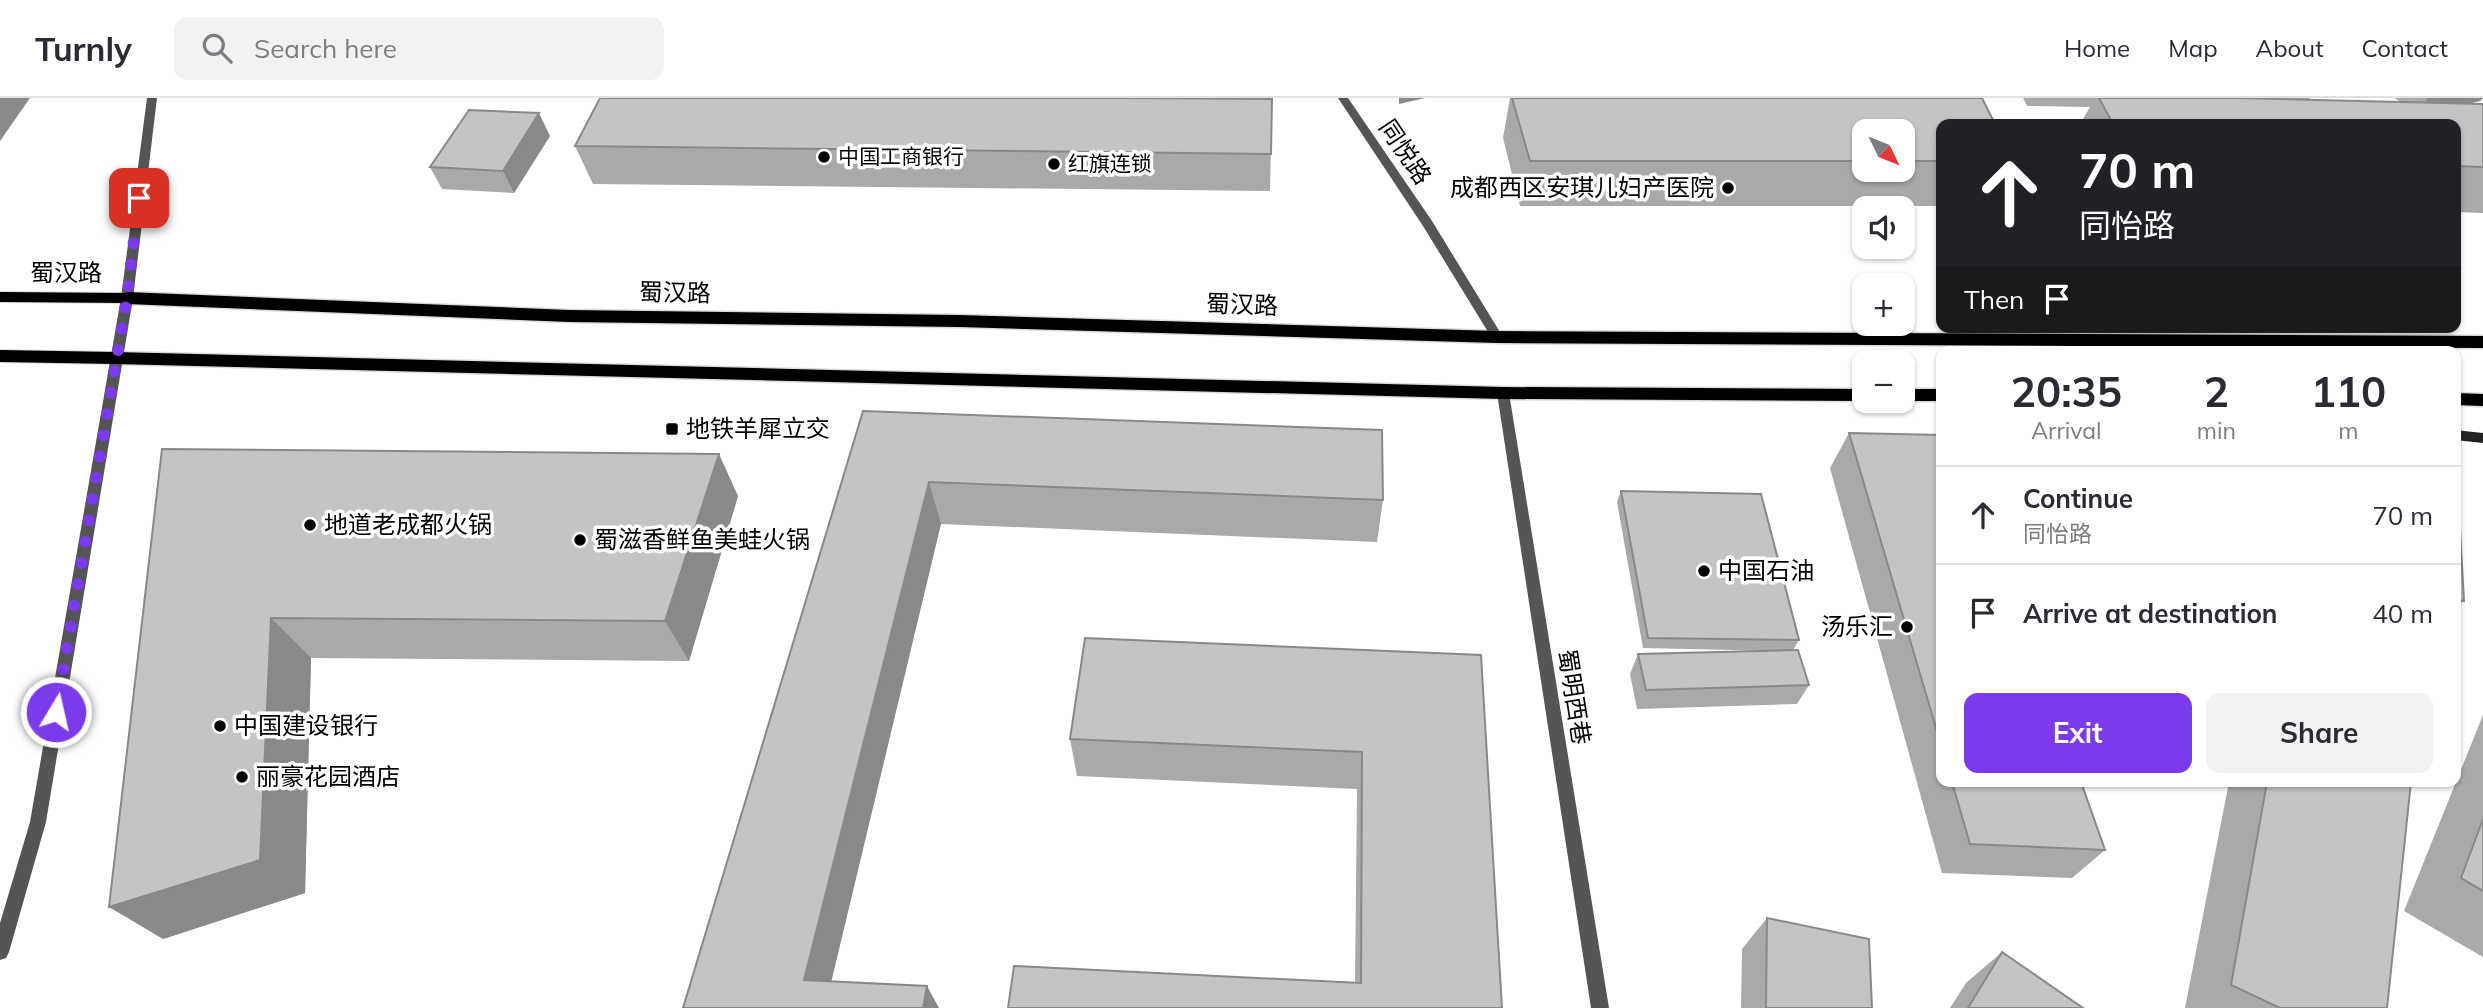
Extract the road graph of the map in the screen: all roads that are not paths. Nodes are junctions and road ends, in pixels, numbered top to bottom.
1 (152, 98) edge
2 (1343, 98) edge
3 (0, 297) edge
4 (127, 298) junction
5 (1497, 337) junction
6 (2483, 342) edge
7 (0, 356) edge
8 (115, 358) junction
9 (1503, 393) junction
10 (1852, 395) edge
11 (1915, 395) edge
12 (1936, 395) edge
13 (2461, 399) edge
14 (2483, 400) edge
15 (2461, 436) edge
16 (2483, 439) edge
17 (0, 952) edge
18 (1600, 1008) edge

1 - 4 street
2 - 5 street, 同悦路
3 - 4 main road, 蜀汉路
4 - 5 highway, 蜀汉路
4 - 8 street
5 - 6 highway, 蜀汉路
7 - 8 main road
8 - 9 highway
8 - 17 street
9 - 10 highway
9 - 18 street, 蜀明西巷
11 - 12 highway
13 - 14 highway
15 - 16 main road

